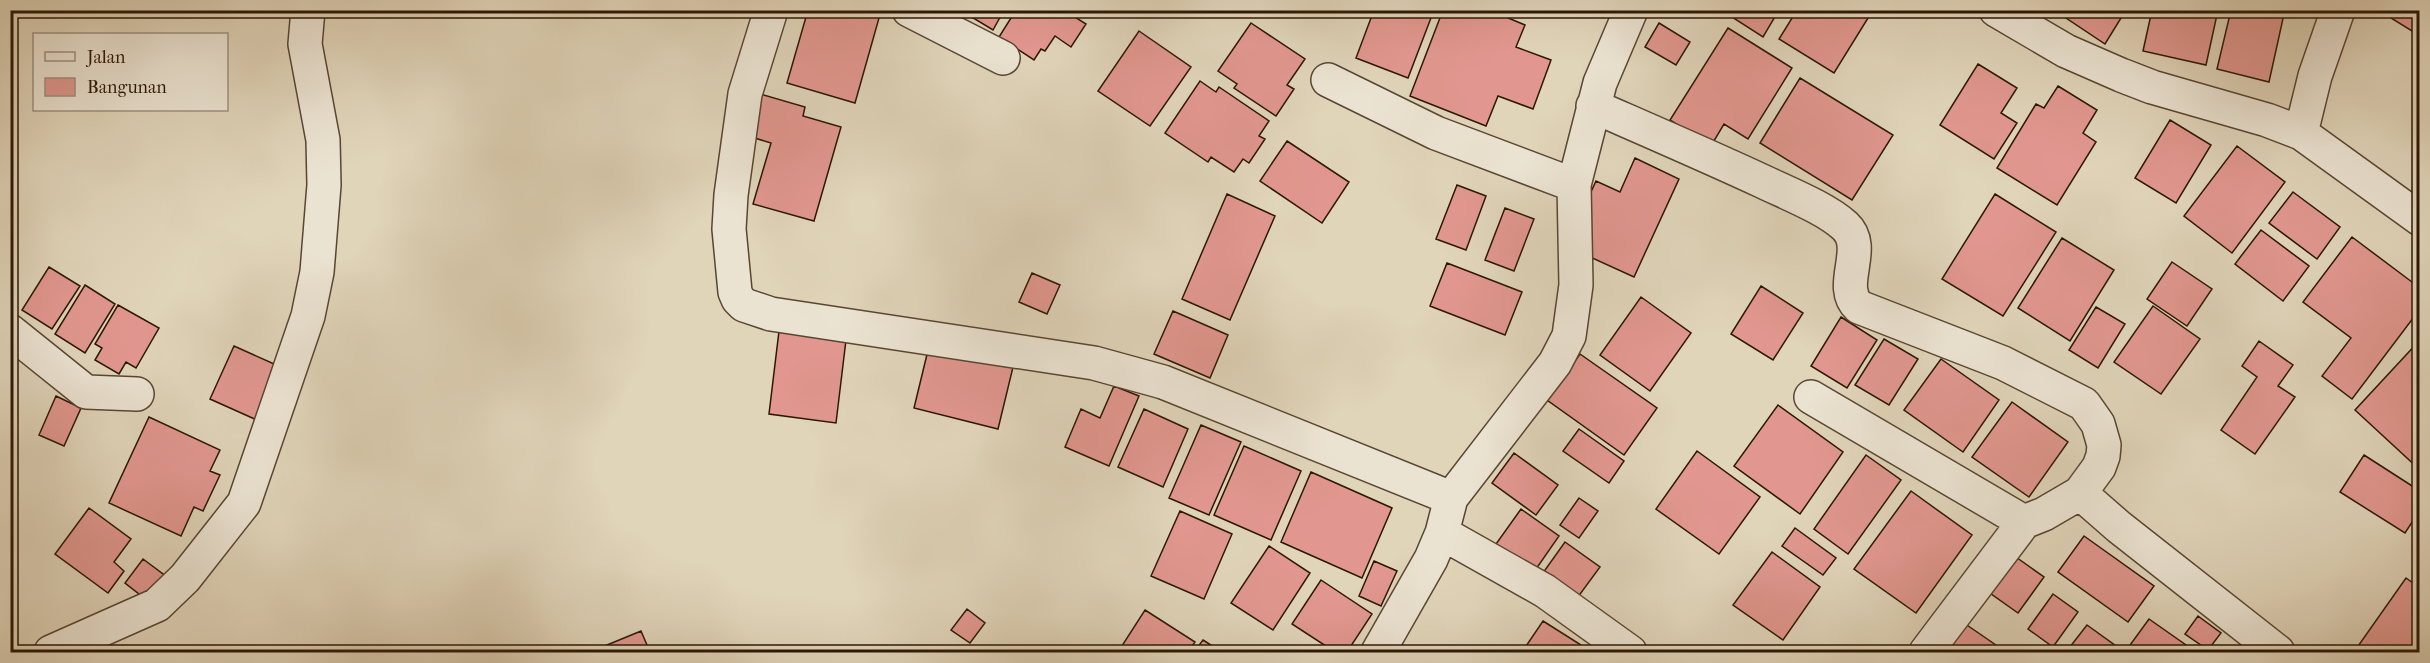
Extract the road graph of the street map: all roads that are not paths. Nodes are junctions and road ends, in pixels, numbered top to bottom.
1 (308, 10) edge
2 (771, 10) edge
3 (909, 10) edge
4 (1631, 10) edge
5 (1996, 10) edge
6 (2338, 10) edge
7 (1003, 58) dead end
8 (1328, 80) dead end
9 (1593, 106) junction
10 (2301, 133) junction
11 (1574, 185) junction
12 (2420, 219) edge
13 (10, 331) edge
14 (137, 394) dead end
15 (1811, 396) dead end
16 (2080, 493) junction
17 (1451, 498) junction
18 (2024, 522) junction
19 (1442, 533) junction
20 (51, 652) edge
21 (1378, 652) edge
22 (1630, 652) edge
23 (1926, 652) edge
24 (2278, 652) edge

1 - 20 street
2 - 17 street
3 - 7 street
4 - 9 street
5 - 10 street
6 - 10 street
8 - 11 street
9 - 11 street
9 - 16 street
10 - 12 street
11 - 17 street
13 - 14 street
15 - 18 street
16 - 18 street
16 - 24 street
17 - 19 street
18 - 23 street
19 - 21 street
19 - 22 street

